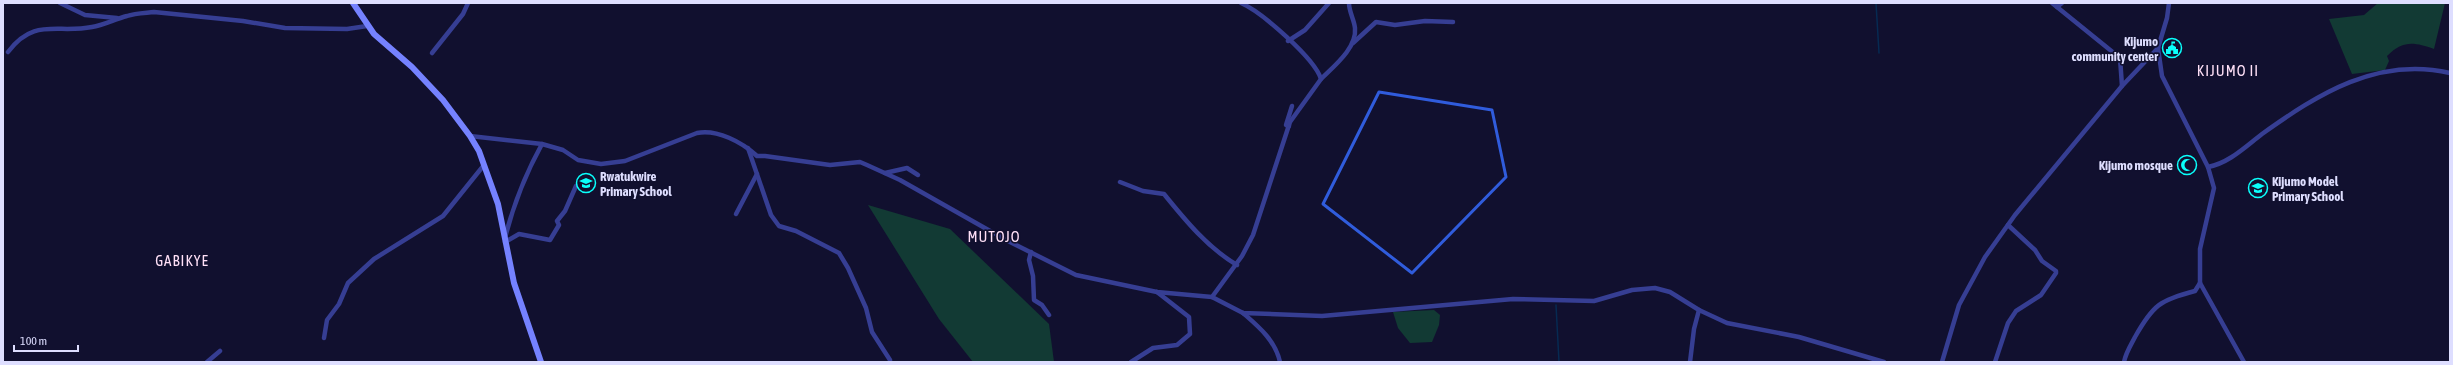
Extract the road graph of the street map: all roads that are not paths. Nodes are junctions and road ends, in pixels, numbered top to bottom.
1 (60, 3) edge
2 (353, 3) edge
3 (468, 3) edge
4 (1241, 3) edge
5 (1329, 3) edge
6 (1349, 3) edge
7 (2052, 3) edge
8 (2062, 3) edge
9 (2168, 3) edge
10 (2057, 7) junction
11 (121, 18) junction
12 (1453, 22) dead end
13 (367, 26) junction
14 (1288, 40) junction
15 (1353, 43) junction
16 (2158, 48) junction
17 (8, 52) dead end
18 (432, 53) dead end
19 (2450, 73) edge
20 (1321, 80) junction
21 (2122, 86) junction
22 (1292, 106) dead end
23 (1288, 126) junction
24 (470, 136) junction
25 (542, 144) junction
26 (748, 148) junction
27 (484, 165) junction
28 (2208, 167) junction
29 (885, 173) junction
30 (757, 174) junction
31 (918, 176) dead end
32 (1120, 182) dead end
33 (576, 186) dead end
34 (736, 214) dead end
35 (2008, 226) junction
36 (505, 242) junction
37 (1031, 252) junction
38 (1237, 265) junction
39 (2200, 283) junction
40 (1157, 292) junction
41 (1212, 297) junction
42 (1699, 310) junction
43 (1243, 313) junction
44 (1049, 315) dead end
45 (324, 338) dead end
46 (220, 350) dead end
47 (890, 360) dead end
48 (207, 362) edge
49 (541, 362) edge
50 (1131, 362) edge
51 (1280, 362) edge
52 (1690, 362) edge
53 (1884, 362) edge
54 (1942, 362) edge
55 (1995, 362) edge
56 (2124, 362) edge
57 (2244, 362) edge

1 - 11 street
2 - 13 street
3 - 18 street
4 - 14 street
5 - 14 street
6 - 15 street
7 - 10 street
8 - 10 street
9 - 16 street
10 - 21 street
11 - 13 street
11 - 17 street
12 - 15 street
13 - 24 street
14 - 20 street
15 - 20 street
16 - 21 street
16 - 28 street
19 - 28 street
20 - 23 street
21 - 35 street
22 - 23 street
23 - 38 street
24 - 25 street
24 - 27 street
25 - 26 street
25 - 36 street
26 - 29 street
26 - 30 street
27 - 36 street
27 - 45 street
28 - 39 street
29 - 31 street
29 - 37 street
30 - 34 street
30 - 47 street
32 - 38 street
33 - 36 street
35 - 54 street
35 - 55 street
36 - 49 street
37 - 40 street
37 - 44 street
38 - 41 street
39 - 56 street
39 - 57 street
40 - 41 street
40 - 50 street
41 - 43 street
42 - 43 street
42 - 52 street
42 - 53 street
43 - 51 street
46 - 48 street

